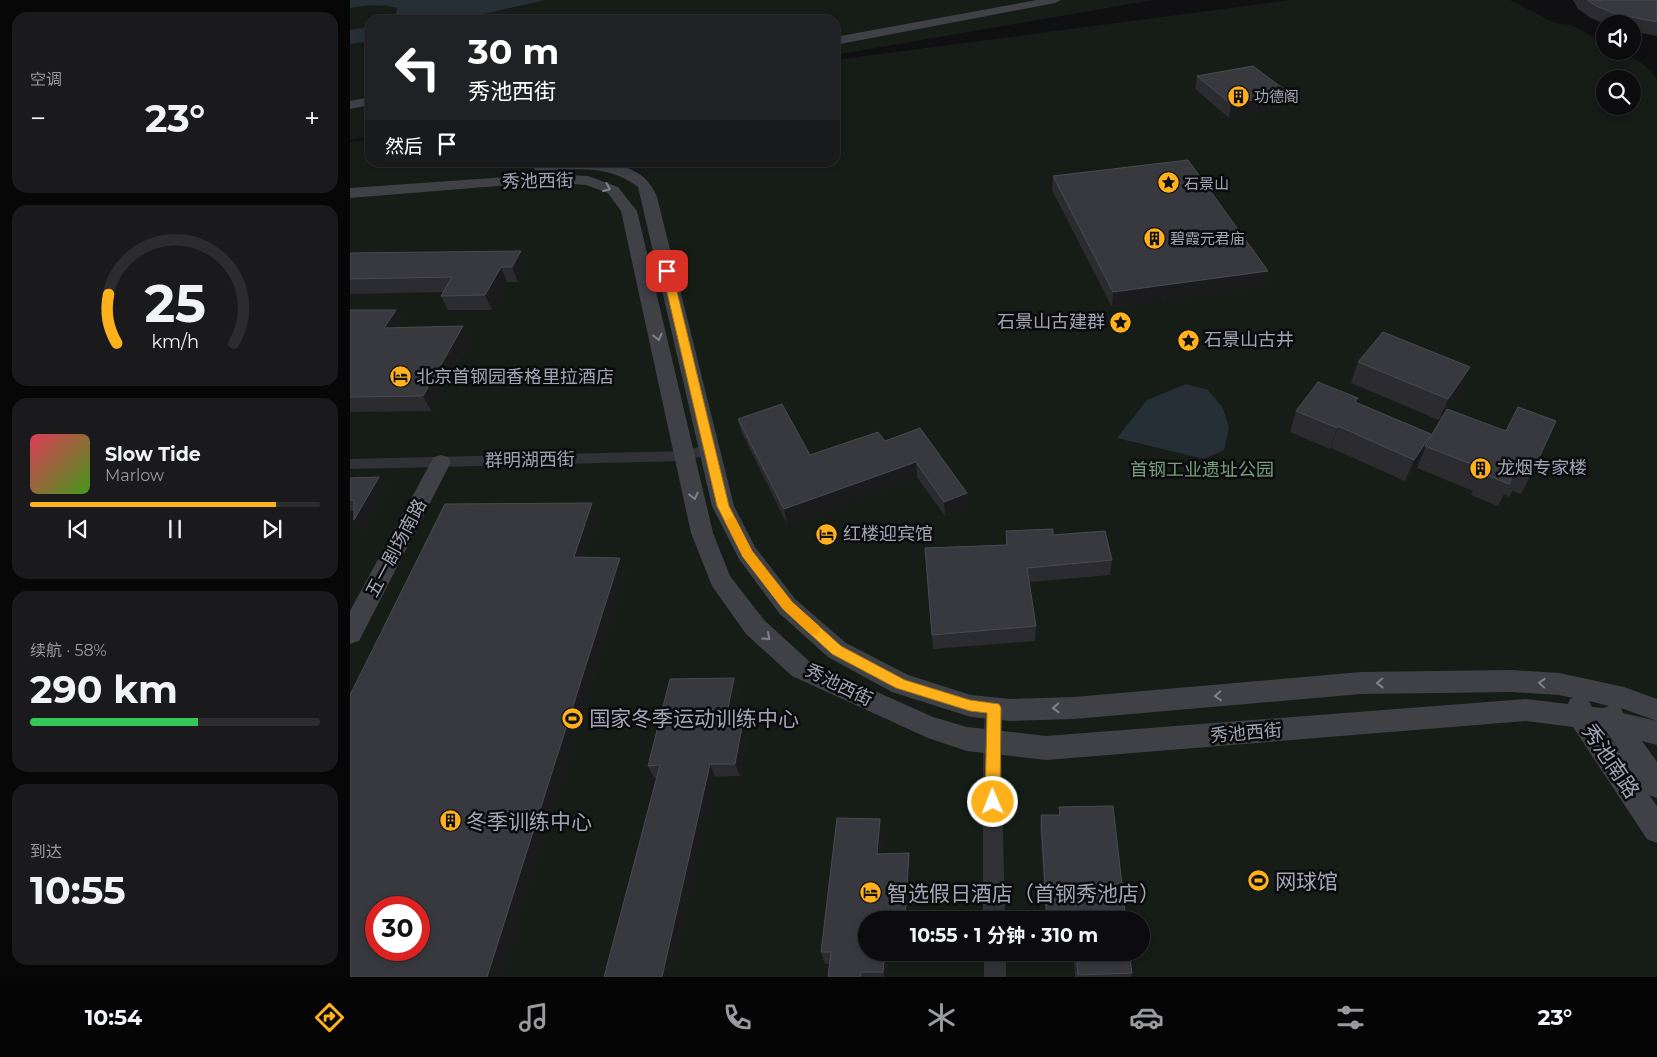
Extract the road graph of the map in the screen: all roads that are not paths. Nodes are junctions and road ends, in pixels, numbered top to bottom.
1 (1056, 0) edge
2 (840, 40) edge
3 (365, 102) edge
4 (350, 105) edge
5 (534, 167) edge
6 (604, 167) edge
7 (350, 183) edge
8 (350, 193) edge
9 (709, 449) junction
10 (684, 456) junction
11 (442, 462) junction
12 (350, 464) edge
13 (350, 634) edge
14 (1576, 687) junction
15 (1607, 694) junction
16 (994, 708) junction
17 (1657, 710) edge
18 (1581, 716) junction
19 (1614, 721) junction
20 (1657, 733) edge
21 (992, 743) junction
22 (1657, 785) edge
23 (1657, 830) edge
24 (994, 911) edge
25 (994, 961) edge
26 (995, 977) edge

1 - 2 street
3 - 4 street
5 - 7 street, 秀池西街
6 - 9 street, 秀池西街
8 -> 10 street, 秀池西街
9 - 10 street, 群明湖西街
9 - 16 street, 秀池西街
10 - 11 street, 群明湖西街
10 -> 21 street, 秀池西街
11 - 12 street, 群明湖西街
11 - 13 street, 五一剧场南路
14 - 15 street, 秀池西街
14 -> 16 street, 秀池西街
14 - 18 street, 秀池南路
15 - 17 street, 秀池西街
15 - 19 street, 秀池南路
16 - 21 street
18 - 19 street, 秀池西街
18 - 21 street, 秀池西街
18 - 23 street, 秀池南路
19 - 20 street, 秀池西街
19 - 22 street, 秀池南路
21 - 24 street
25 - 26 street

